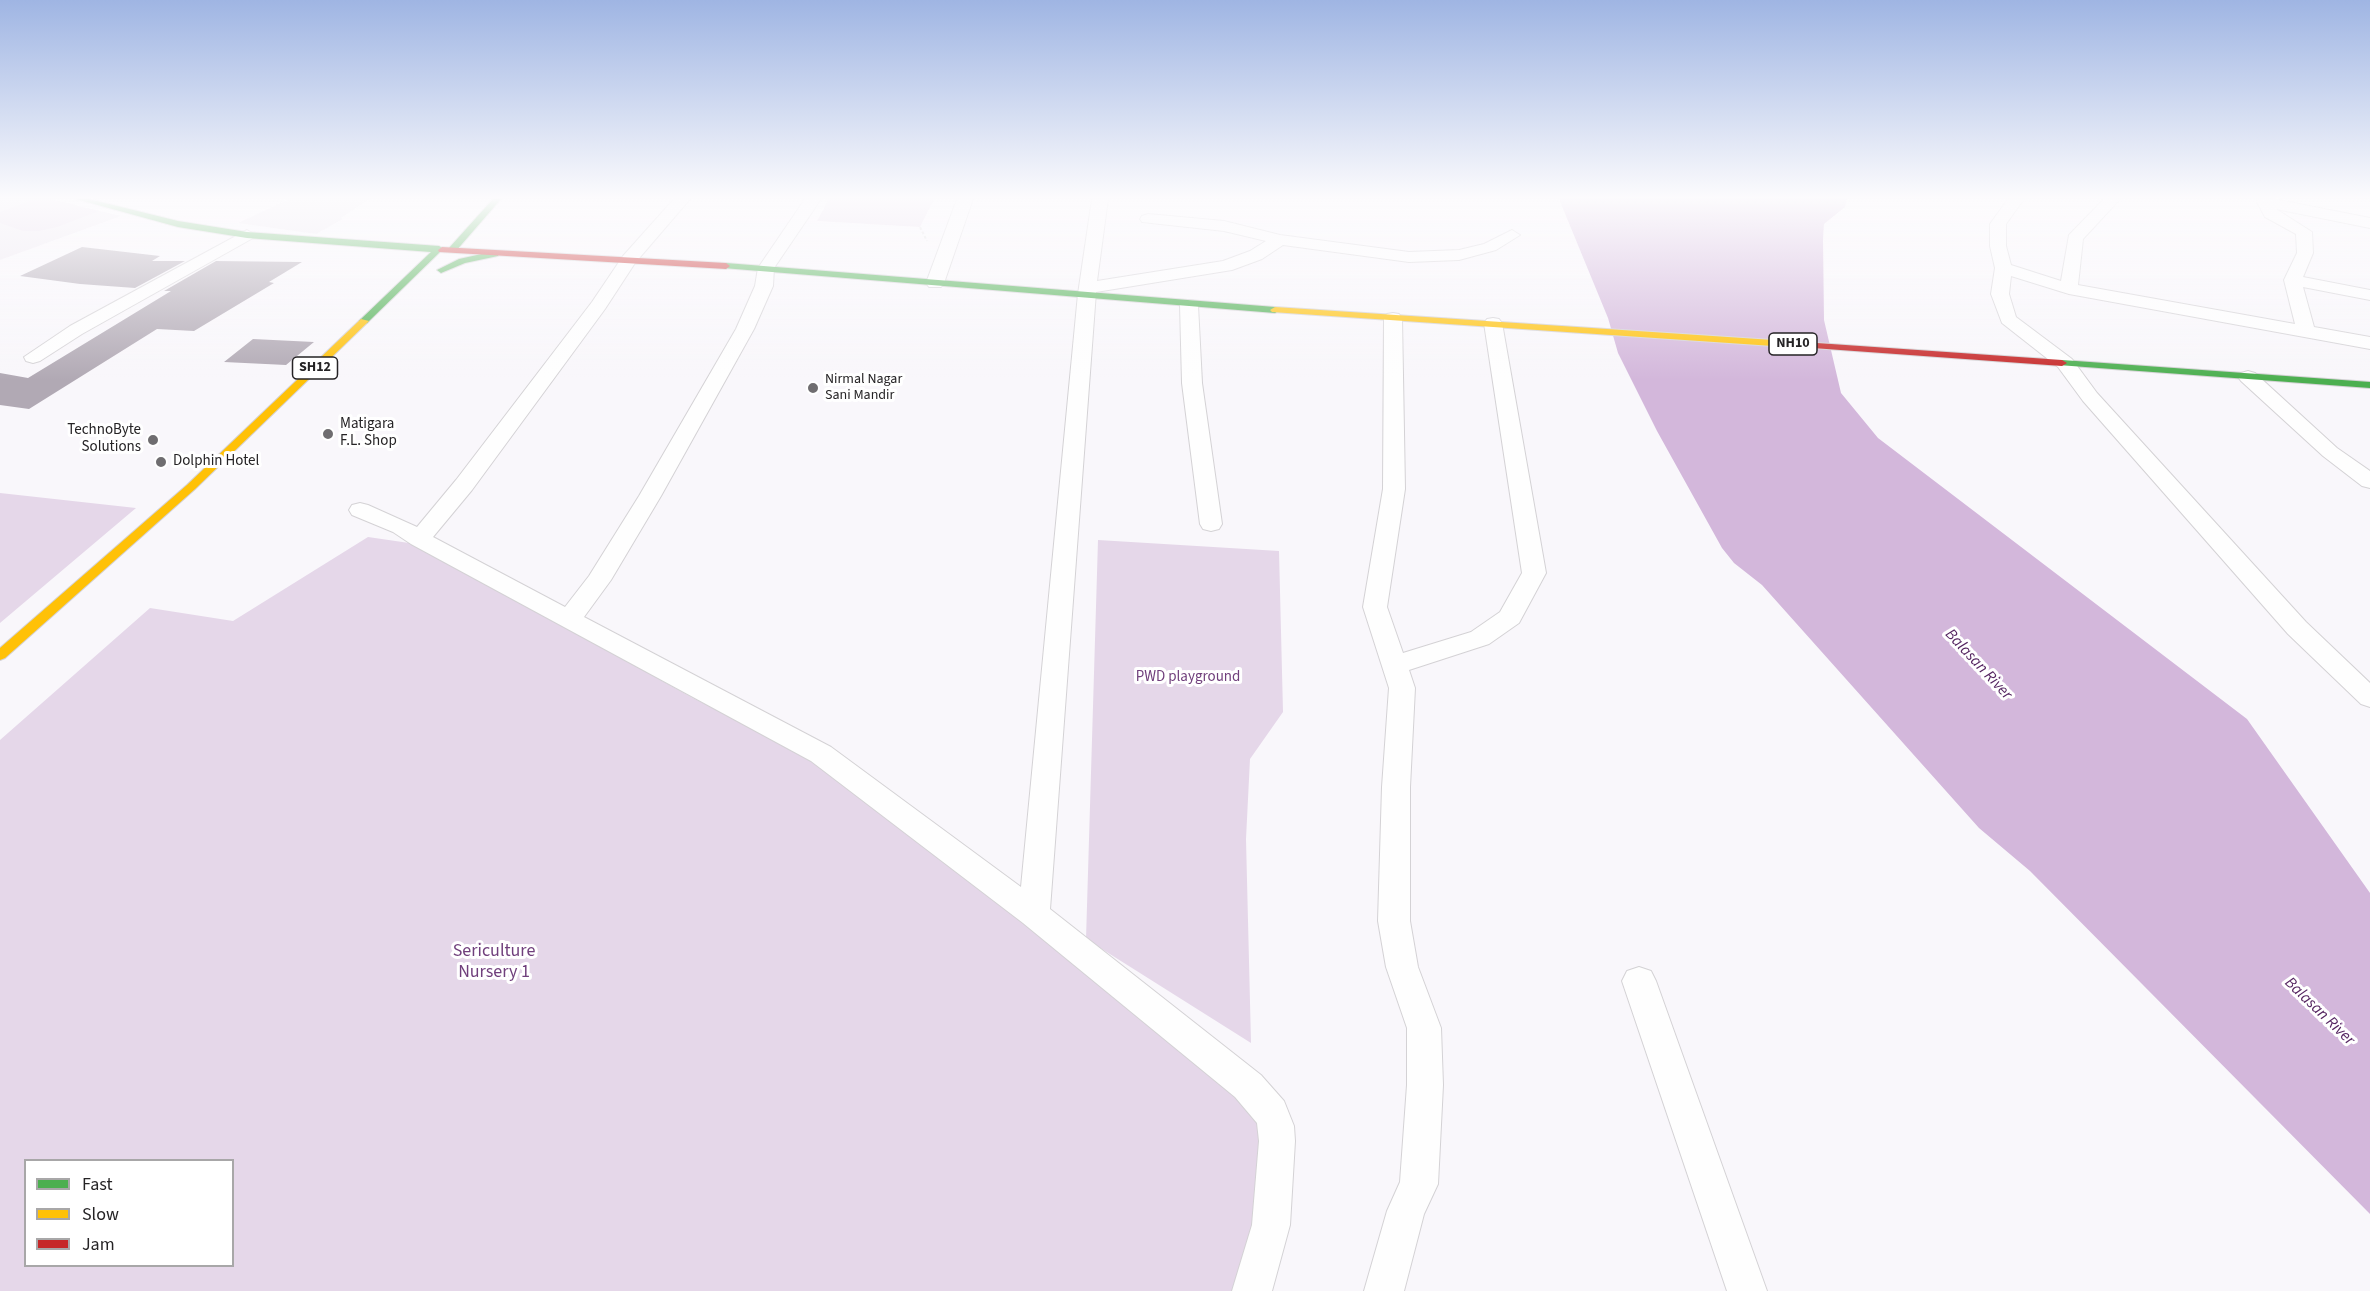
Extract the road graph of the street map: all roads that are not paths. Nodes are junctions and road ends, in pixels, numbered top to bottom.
1 (203, 259) edge
2 (440, 259) edge
3 (444, 259) edge
4 (470, 259) edge
5 (612, 259) edge
6 (772, 259) edge
7 (943, 259) edge
8 (1091, 259) edge
9 (1244, 259) edge
10 (2001, 259) edge
11 (2073, 259) edge
12 (2302, 259) edge
13 (629, 260) junction
14 (766, 268) junction
15 (2003, 268) junction
16 (432, 277) junction
17 (2293, 280) junction
18 (935, 283) junction
19 (2069, 289) junction
20 (1087, 291) junction
21 (2370, 295) edge
22 (1189, 305) junction
23 (1393, 318) junction
24 (1493, 323) junction
25 (2306, 333) junction
26 (2370, 343) edge
27 (33, 357) dead end
28 (2065, 363) junction
29 (318, 365) junction
30 (2248, 377) junction
31 (2370, 385) edge
32 (2370, 481) edge
33 (360, 510) dead end
34 (1211, 524) dead end
35 (419, 539) junction
36 (570, 618) junction
37 (5, 646) edge
38 (1395, 664) junction
39 (2370, 698) edge
40 (1034, 915) junction
41 (1639, 981) dead end
42 (1252, 1291) edge
43 (1384, 1291) edge
44 (1747, 1291) edge

1 - 27 street
2 - 29 main road, SH12
3 - 16 main road, SH12
4 - 16 main road
5 - 13 main road, NH10
6 - 14 street
7 - 18 street
8 - 20 street
9 - 20 street
10 - 15 street
11 - 19 street
12 - 17 street
13 - 14 main road, NH10
13 - 35 street
14 - 18 main road, NH10
14 - 36 street
15 - 19 street
15 - 28 street
16 - 29 main road, SH12
17 - 21 street
17 - 25 street
18 - 20 main road, NH10
19 - 25 street
20 - 22 main road, NH10
20 - 40 street
22 - 23 main road, NH10
22 - 34 street
23 - 24 main road, NH10
23 - 38 street
24 - 28 main road, NH10
24 - 38 street
25 - 26 street
28 - 30 main road, NH10
28 - 39 street
29 - 37 main road, SH12
30 - 31 main road, NH10
30 - 32 street
33 - 35 street
35 - 36 street
36 - 40 street
38 - 43 street
40 - 42 street
41 - 44 street

